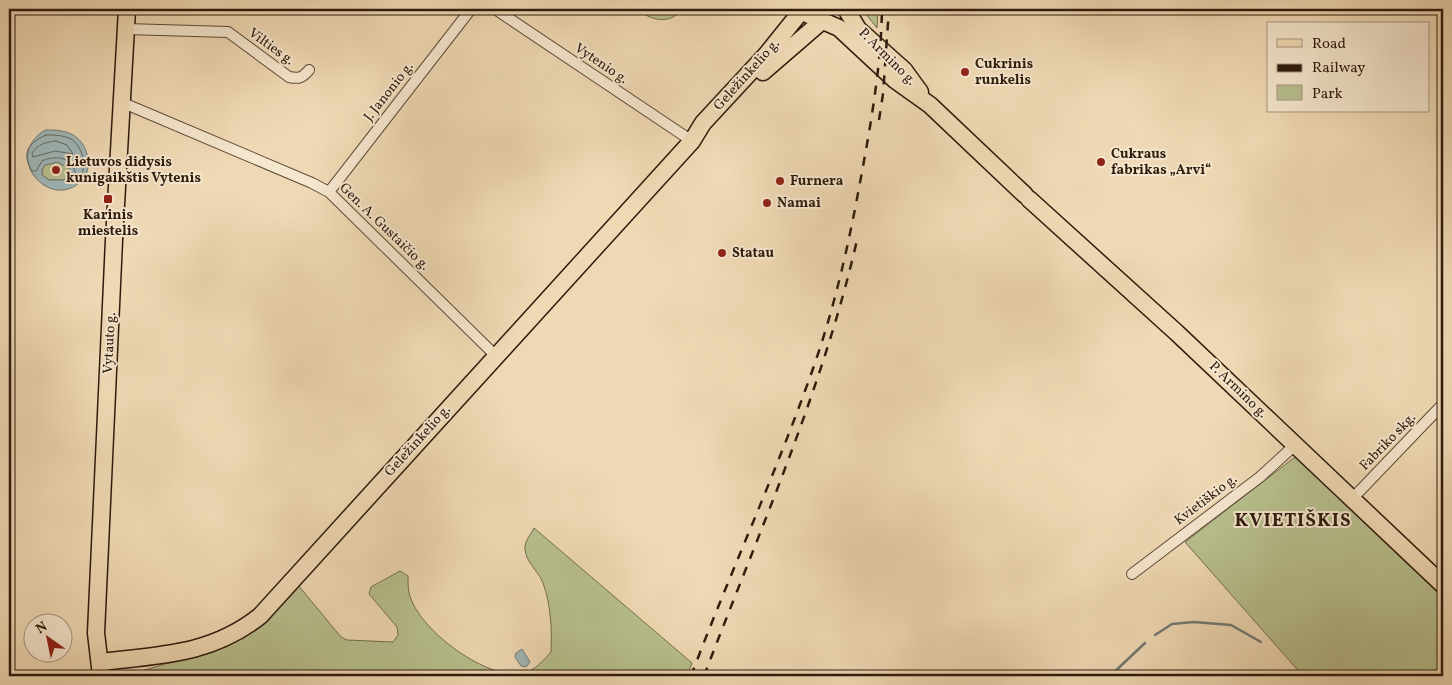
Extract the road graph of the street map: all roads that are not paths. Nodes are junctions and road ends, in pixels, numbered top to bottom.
1 (127, 9) edge
2 (471, 9) edge
3 (495, 9) edge
4 (854, 9) edge
5 (822, 12) edge
6 (126, 29) junction
7 (866, 43) junction
8 (309, 70) dead end
9 (121, 102) junction
10 (692, 141) junction
11 (330, 192) junction
12 (496, 356) junction
13 (1443, 404) edge
14 (1295, 445) junction
15 (1352, 499) junction
16 (1132, 574) dead end
17 (1443, 585) edge
18 (100, 669) edge

1 - 6 main road, Vytauto g.
2 - 11 street, J. Janonio g.
3 - 10 street, Vytenio g.
4 - 7 main road
5 - 7 main road, P. Armino g.
5 - 7 main road, P. Armino g.
5 - 10 main road, Geležinkelio g.
5 - 10 main road, Geležinkelio g.
6 - 8 street, Vilties g.
6 - 9 main road, Vytauto g.
7 - 14 main road, P. Armino g.
9 - 11 street, Gen. A. Gustaičio g.
9 - 18 main road, Vytauto g.
10 - 12 main road, Geležinkelio g.
11 - 12 street, Gen. A. Gustaičio g.
12 - 18 main road, Geležinkelio g.
13 - 15 street, Fabriko skg.
14 - 15 main road, P. Armino g.
14 - 16 street, Kvietiškio g.
15 - 17 main road, P. Armino g.

